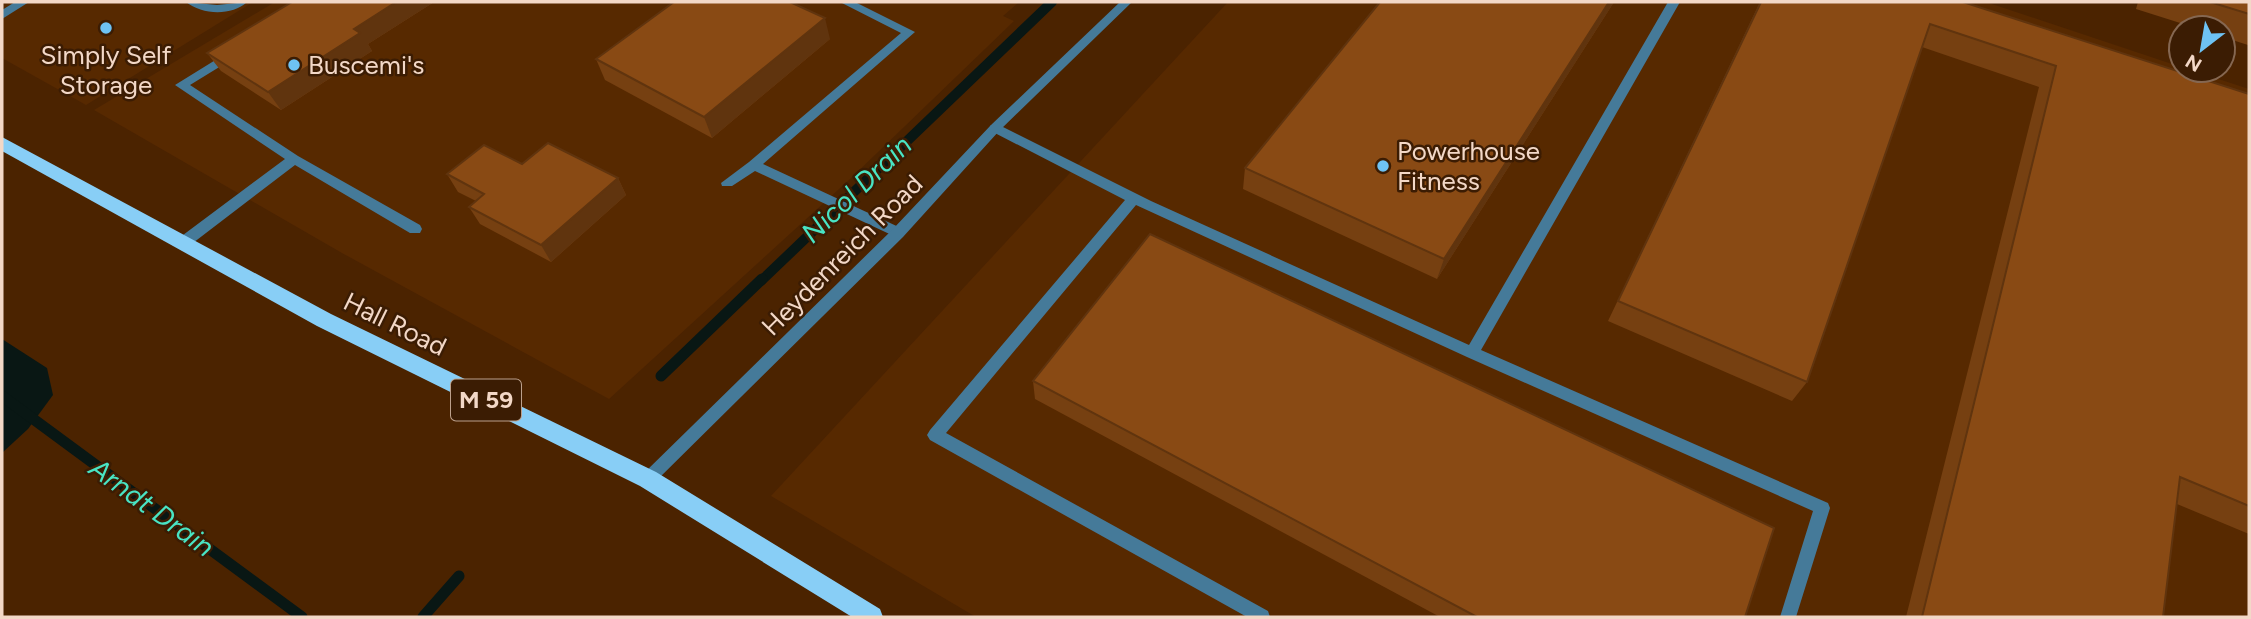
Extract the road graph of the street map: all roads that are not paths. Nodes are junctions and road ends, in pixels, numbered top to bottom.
1 (23, 2) edge
2 (192, 2) edge
3 (241, 2) edge
4 (846, 2) edge
5 (1126, 2) edge
6 (1674, 2) edge
7 (2, 15) edge
8 (238, 50) edge
9 (995, 128) junction
10 (2, 143) edge
11 (294, 159) junction
12 (754, 165) junction
13 (727, 183) dead end
14 (1134, 199) junction
15 (415, 229) dead end
16 (898, 233) junction
17 (184, 242) junction
18 (1472, 353) junction
19 (648, 479) junction
20 (872, 617) edge
21 (1262, 617) edge
22 (1788, 617) edge

1 - 7 street
2 - 3 street
4 - 12 street
5 - 9 street, Heydenreich Road
6 - 18 street
8 - 11 street
9 - 14 street
9 - 16 street, Heydenreich Road
10 - 17 highway, Hall Road / M 59
11 - 15 street
11 - 17 street
12 - 13 street
12 - 16 street
14 - 18 street
14 - 21 street
16 - 19 street, Heydenreich Road
17 - 19 highway, Hall Road / M 59
18 - 22 street
19 - 20 highway, Hall Road / M 59

